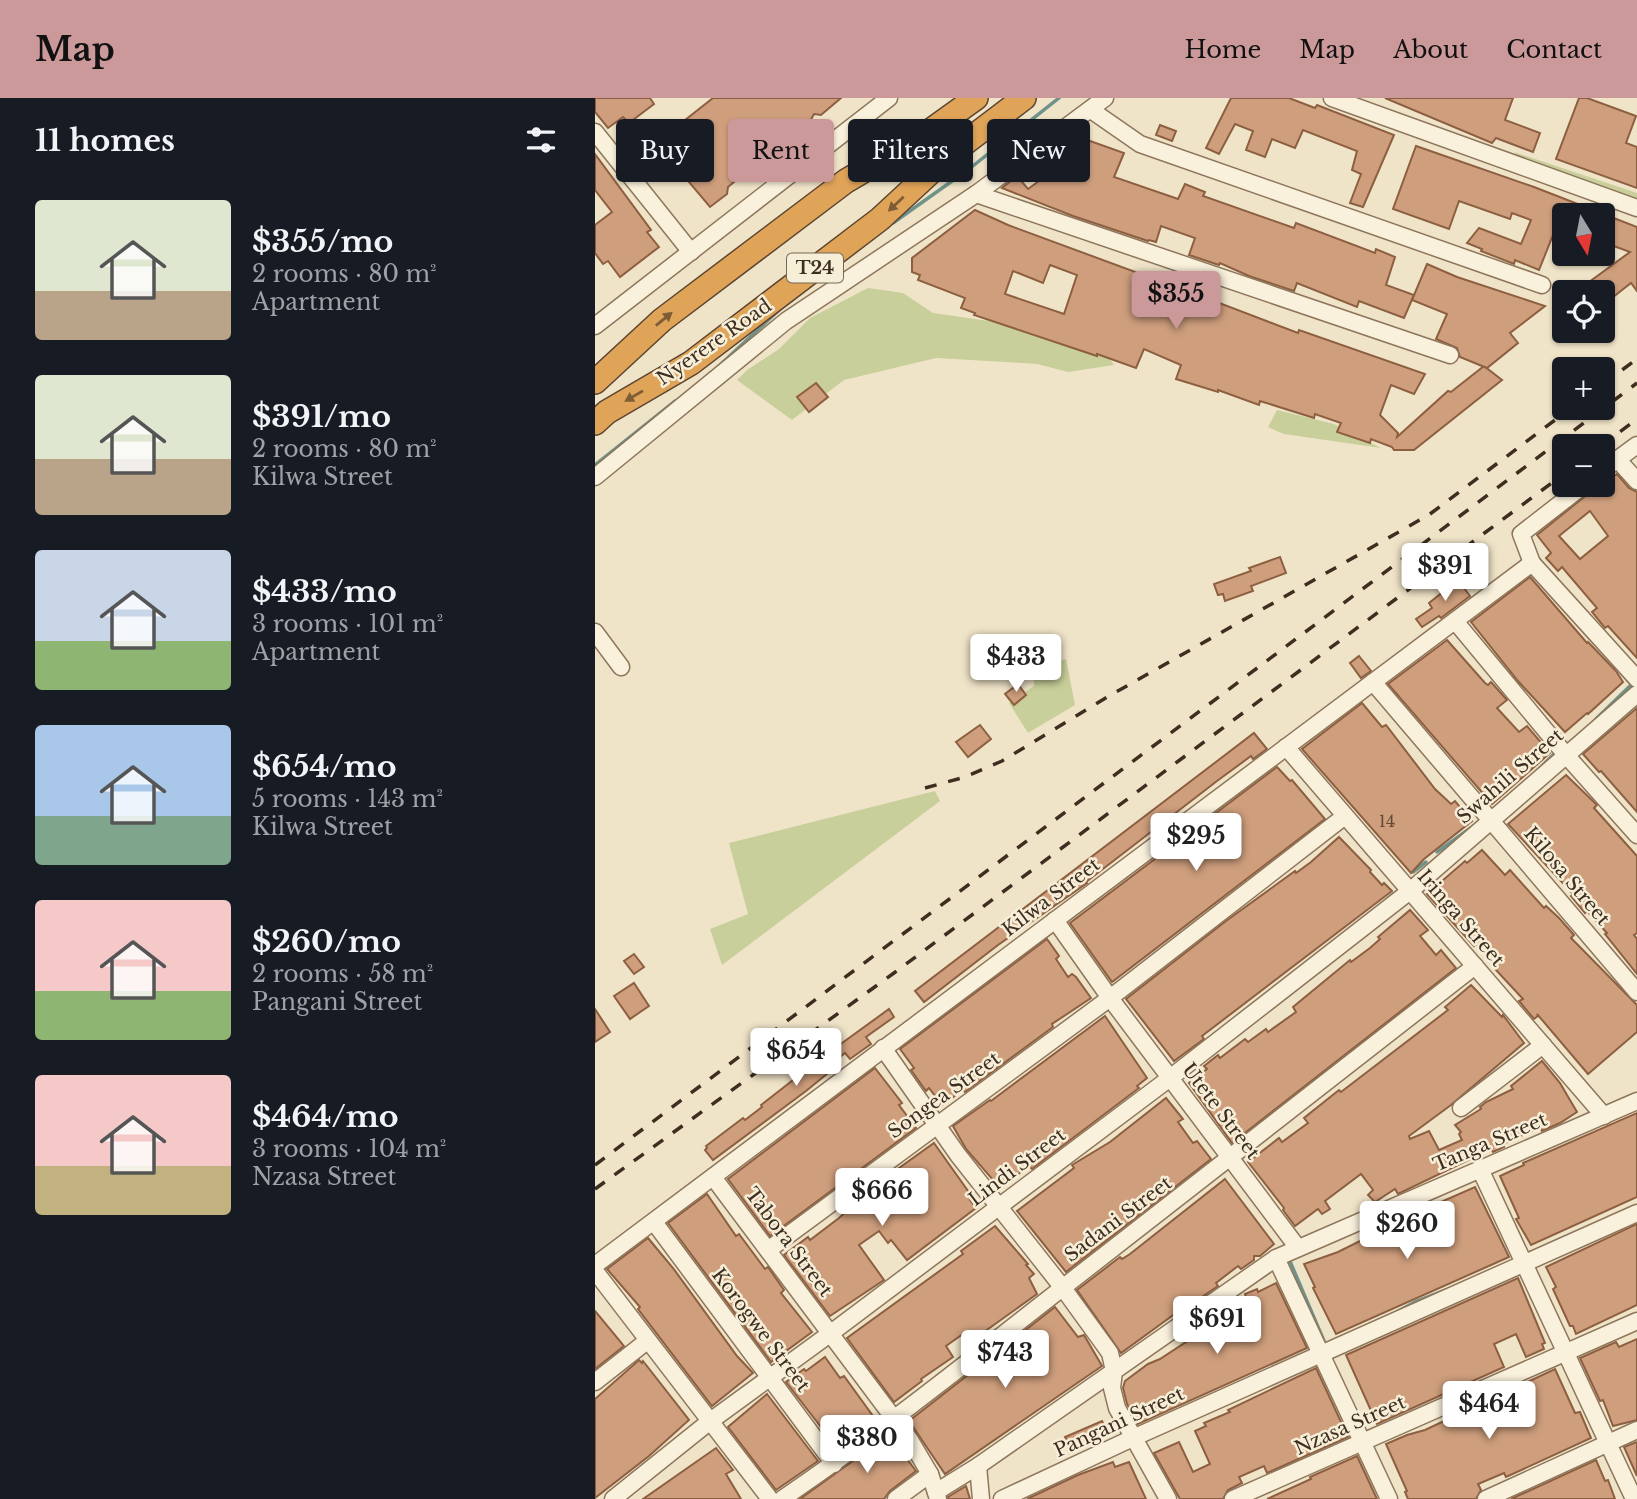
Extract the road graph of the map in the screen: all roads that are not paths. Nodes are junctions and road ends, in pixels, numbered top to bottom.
1 (889, 98) edge
2 (976, 98) edge
3 (1024, 98) edge
4 (1105, 98) edge
5 (1332, 98) edge
6 (1091, 110) junction
7 (595, 132) edge
8 (976, 194) junction
9 (1637, 208) edge
10 (691, 252) junction
11 (1542, 285) dead end
12 (595, 326) edge
13 (1450, 355) dead end
14 (595, 382) edge
15 (595, 423) edge
16 (1637, 445) edge
17 (1617, 459) joint
18 (595, 477) edge
19 (1637, 481) edge
20 (1569, 497) edge
21 (1532, 563) junction
22 (1455, 621) junction
23 (595, 632) edge
24 (621, 667) dead end
25 (1637, 679) edge
26 (1373, 682) junction
27 (1637, 694) edge
28 (1286, 747) junction
29 (1566, 755) junction
30 (1345, 816) junction
31 (1492, 820) junction
32 (1637, 835) edge
33 (1410, 891) junction
34 (1055, 920) junction
35 (1475, 966) junction
36 (1637, 992) edge
37 (1110, 998) junction
38 (1543, 1045) junction
39 (883, 1048) junction
40 (1170, 1078) junction
41 (1637, 1101) edge
42 (1461, 1108) dead end
43 (1604, 1116) junction
44 (937, 1126) junction
45 (1231, 1159) junction
46 (1480, 1169) junction
47 (713, 1177) junction
48 (999, 1207) junction
49 (1637, 1213) edge
50 (654, 1222) junction
51 (1298, 1248) junction
52 (768, 1250) junction
53 (1276, 1258) junction
54 (1524, 1264) junction
55 (595, 1265) edge
56 (595, 1271) edge
57 (1063, 1287) junction
58 (1637, 1321) edge
59 (831, 1333) junction
60 (647, 1341) junction
61 (1565, 1352) junction
62 (1321, 1354) junction
63 (1114, 1371) junction
64 (771, 1376) junction
65 (595, 1382) edge
66 (893, 1419) junction
67 (709, 1422) junction
68 (1637, 1430) edge
69 (1135, 1437) junction
70 (1362, 1442) junction
71 (1608, 1443) junction
72 (834, 1464) junction
73 (978, 1466) junction
74 (930, 1474) junction
75 (937, 1495) edge
76 (613, 1499) edge
77 (770, 1499) edge
78 (782, 1499) edge
79 (896, 1499) edge
80 (981, 1499) edge
81 (1003, 1499) edge
82 (1168, 1499) edge
83 (1233, 1499) edge
84 (1389, 1499) edge
85 (1486, 1499) edge
86 (1634, 1499) edge

1 - 10 street
14 -> 2 highway, T24
3 -> 15 highway, Nyerere Road / T24
4 - 6 street
5 - 9 street
6 - 8 street
6 - 11 street
7 - 10 street
8 - 13 street
8 - 18 street
10 - 12 street
16 - 17 street
17 - 19 street
20 - 21 street
21 - 22 street, Kilwa Street
21 - 25 street
22 - 26 street, Kilwa Street
22 - 29 street
23 - 24 street
26 - 28 street, Kilwa Street
26 - 31 street, Kilosa Street
27 - 29 street, Swahili Street
28 - 30 street, Iringa Street
28 - 34 street, Kilwa Street
29 - 31 street, Swahili Street
29 - 32 street
30 - 33 street, Iringa Street
30 - 37 street, Songea Street
31 - 33 street, Swahili Street
31 - 36 street, Kilosa Street
33 - 35 street, Iringa Street
33 - 40 street, Lindi Street
34 - 37 street, Utete Street
34 - 39 street, Kilwa Street
35 - 38 street, Iringa Street
35 - 45 street, Sadani Street
37 - 40 street, Utete Street
37 - 44 street, Songea Street
38 - 42 street
38 - 43 street, Iringa Street
39 - 44 street
39 - 47 street, Kilwa Street
40 - 45 street, Utete Street
40 - 48 street, Lindi Street
41 - 43 street, Tanga Street
43 - 46 street, Tanga Street
44 - 48 street
44 - 52 street, Songea Street
45 - 51 street, Utete Street
45 - 57 street, Sadani Street
46 - 51 street, Tanga Street
46 - 54 street
47 - 50 street, Kilwa Street
47 - 52 street, Tabora Street
48 - 57 street
48 - 59 street, Lindi Street
49 - 54 street, Pangani Street
50 - 55 street, Kilwa Street
50 - 64 street, Korogwe Street
51 - 53 street, Tanga Street
52 - 59 street, Tabora Street
53 - 62 street
53 - 63 street, Tanga Street
54 - 61 street
54 - 62 street, Pangani Street
56 - 60 street
57 - 63 street
57 - 66 street, Sadani Street
58 - 61 street, Nzasa Street
59 - 64 street, Lindi Street
59 - 66 street, Tabora Street
60 - 65 street
60 - 67 street
61 - 70 street, Nzasa Street
61 - 71 street
62 - 69 street, Pangani Street
62 - 70 street
63 - 69 street
63 - 73 street, Tanga Street
64 - 67 street, Lindi Street
64 - 72 street, Korogwe Street
66 - 72 street, Sadani Street
66 - 74 street, Tabora Street
67 - 76 street, Lindi Street
67 - 77 street
68 - 71 street
69 - 81 street, Pangani Street
69 - 82 street
70 - 83 street, Nzasa Street
70 - 84 street
71 - 85 street
71 - 86 street
72 - 78 street, Sadani Street
73 - 75 street, Tanga Street
73 - 80 street
74 - 75 street, Tabora Street
74 - 79 street

